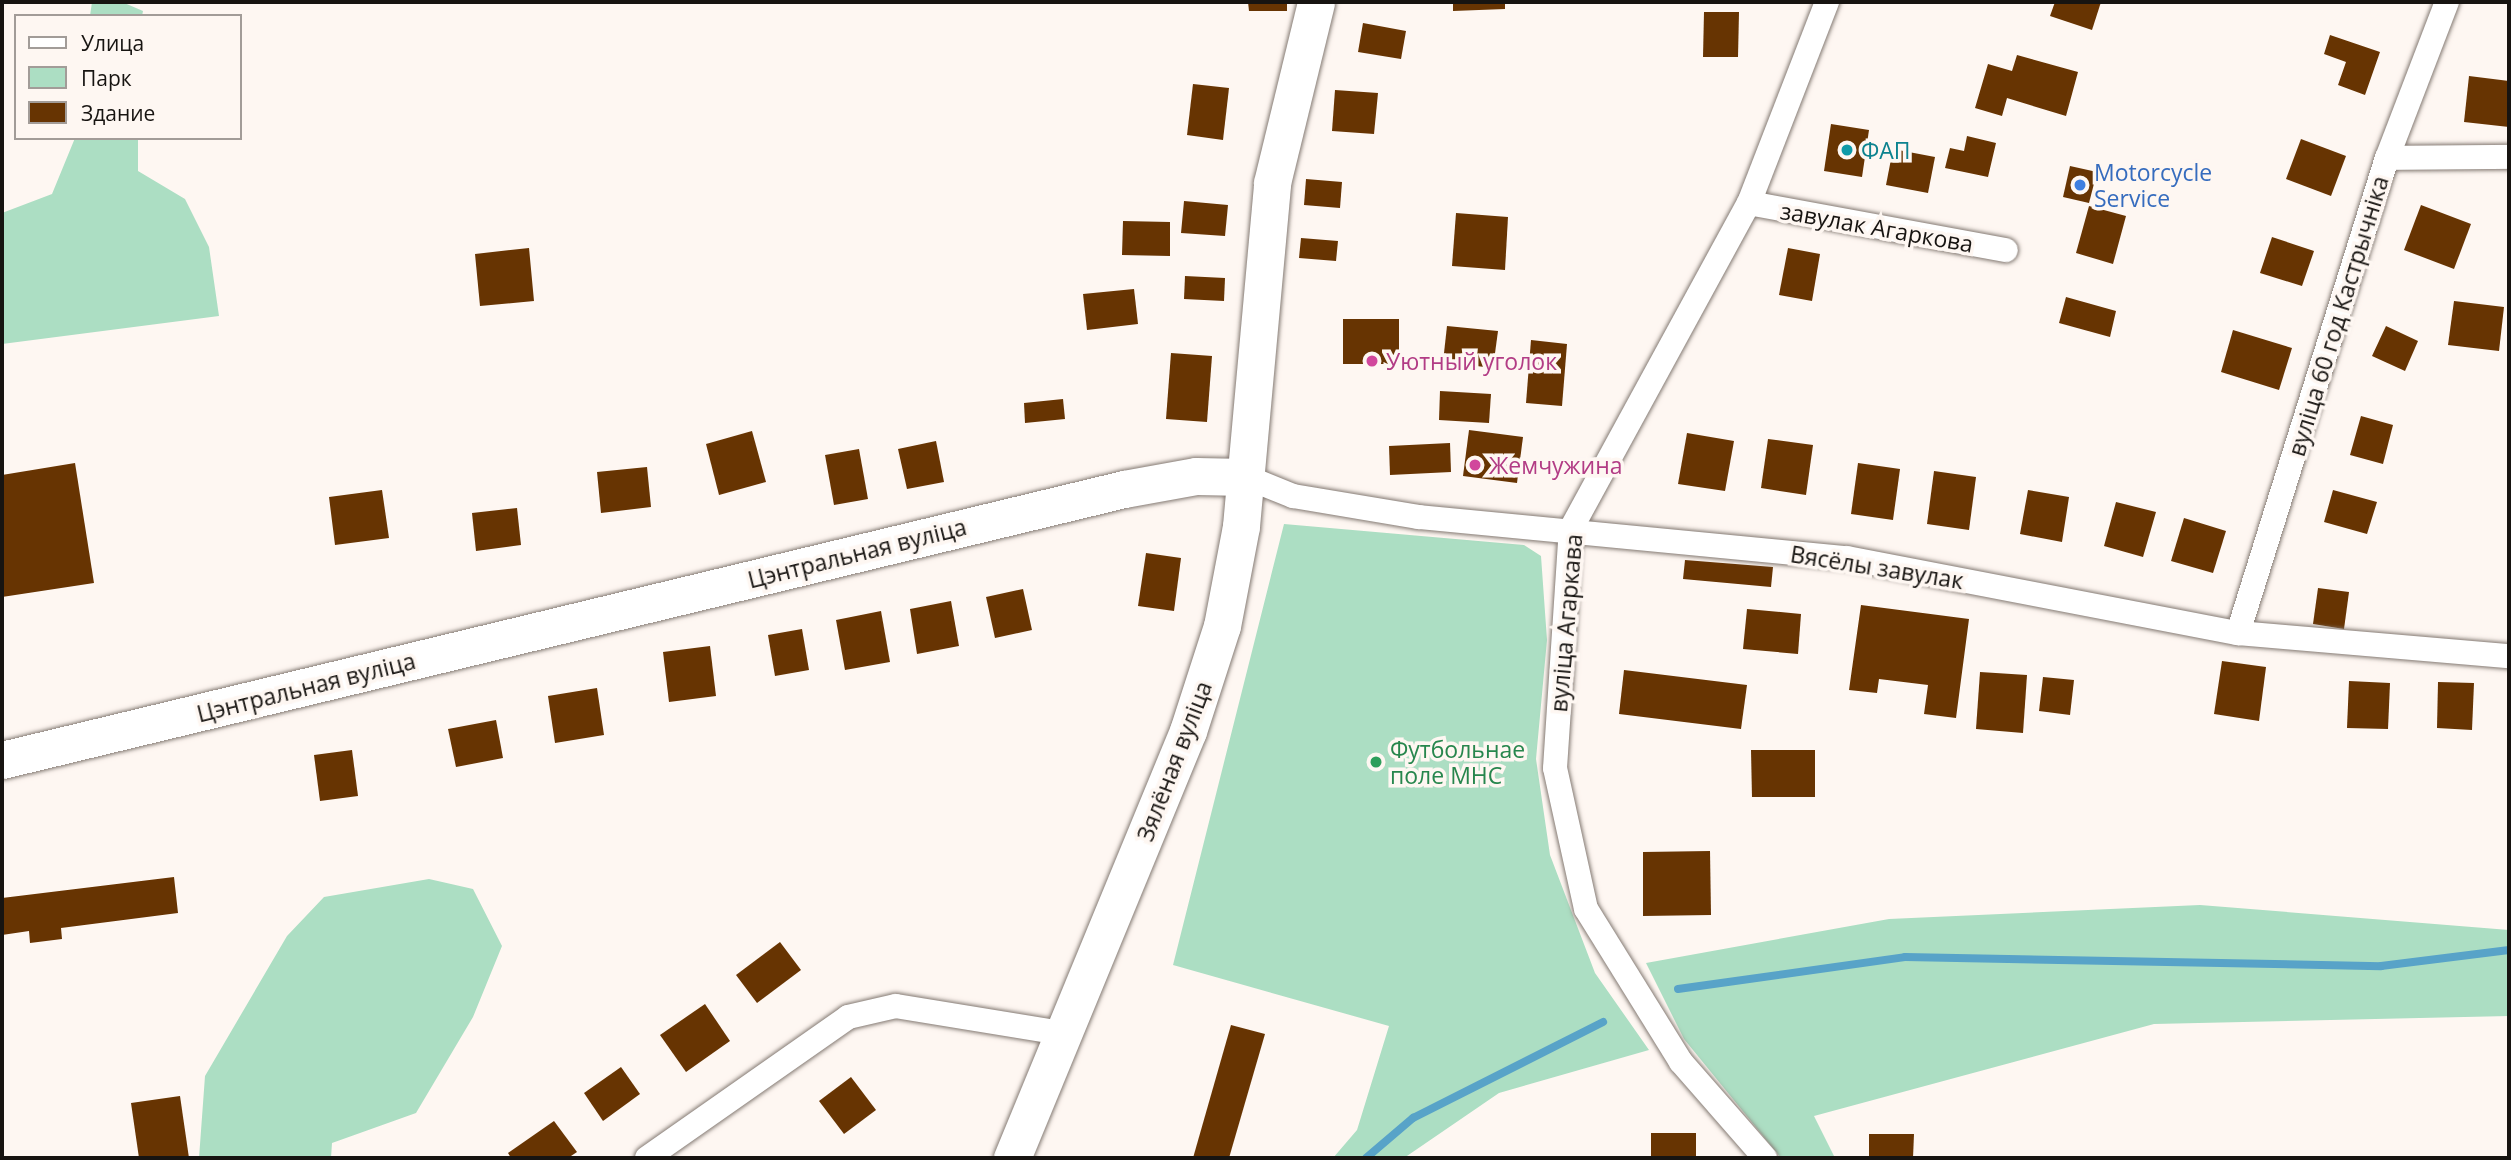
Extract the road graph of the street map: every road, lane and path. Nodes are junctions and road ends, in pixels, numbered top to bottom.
1 (1317, 2) edge
2 (1827, 2) edge
3 (2446, 2) edge
4 (2509, 157) edge
5 (2387, 158) junction
6 (1749, 203) junction
7 (2006, 250) dead end
8 (1246, 477) junction
9 (1571, 529) junction
10 (2238, 634) junction
11 (2509, 656) edge
12 (2, 760) edge
13 (1061, 1033) junction
14 (647, 1158) edge
15 (1012, 1158) edge
16 (1765, 1158) edge

1 - 8 street
2 - 6 street, вуліца Агаркава
3 - 5 street, вуліца 60 год Кастрычніка
4 - 5 street
5 - 10 street, вуліца 60 год Кастрычніка
6 - 7 street, завулак Агаркова
6 - 9 street, вуліца Агаркава
8 - 9 street, Вясёлы завулак
8 - 12 street, Цэнтральная вуліца
8 - 13 street, Зялёная вуліца
9 - 10 street, Вясёлы завулак
9 - 16 street, вуліца Агаркава
10 - 11 street, Вясёлы завулак
13 - 14 street
13 - 15 street, Зялёная вуліца

